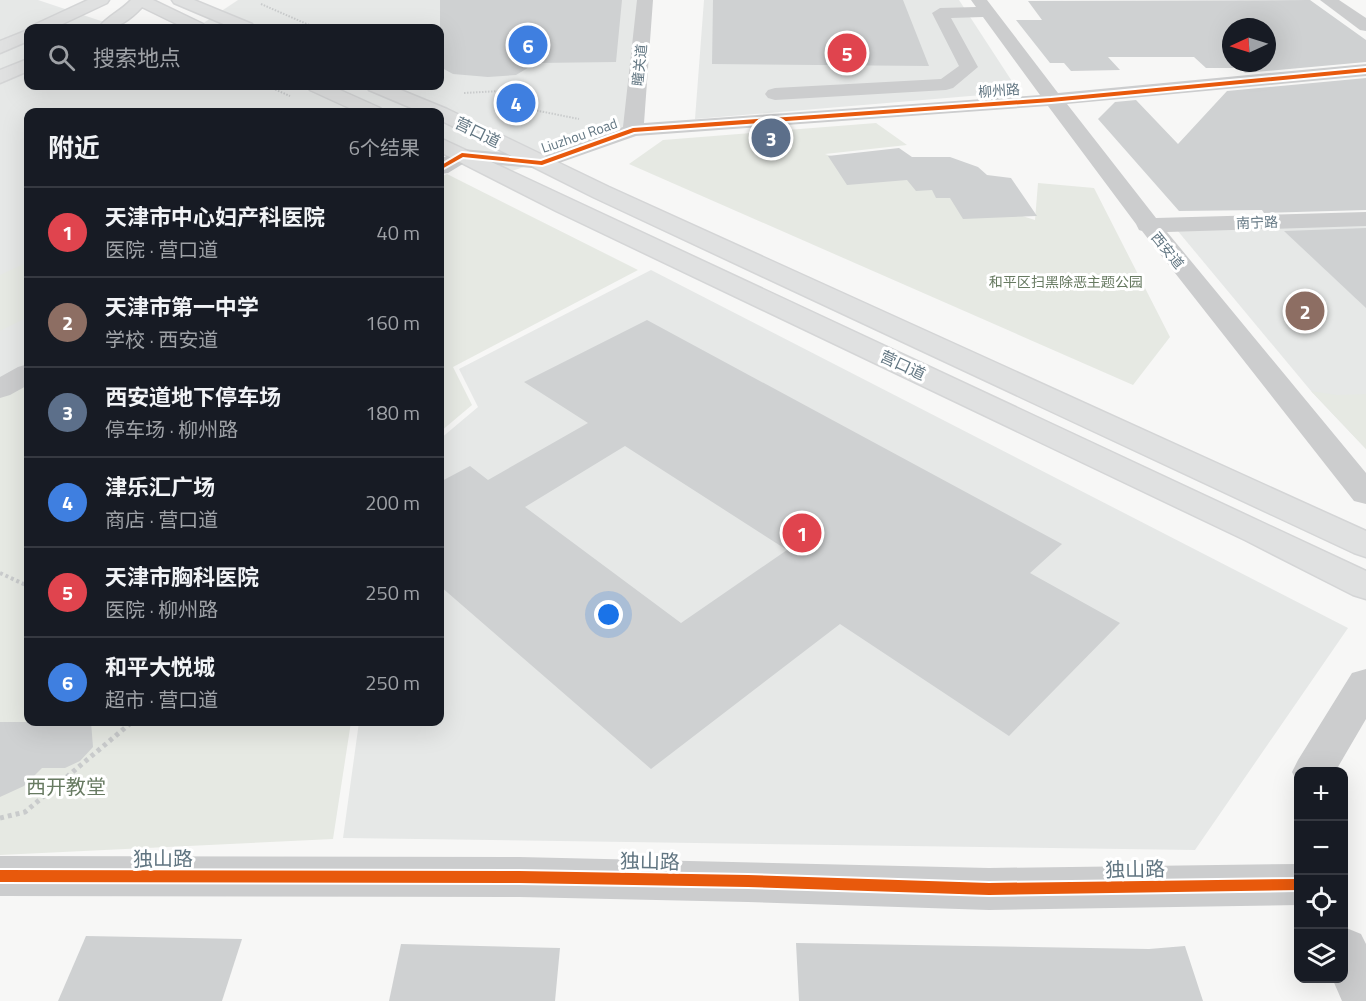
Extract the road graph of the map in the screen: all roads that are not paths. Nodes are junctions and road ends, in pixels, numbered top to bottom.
1 (101, 0) edge
2 (180, 0) edge
3 (645, 0) edge
4 (1328, 0) edge
5 (150, 2) edge
6 (984, 6) edge
7 (50, 24) edge
8 (110, 24) edge
9 (190, 24) edge
10 (237, 24) edge
11 (1366, 26) edge
12 (24, 37) edge
13 (0, 48) edge
14 (24, 66) edge
15 (1366, 70) edge
16 (0, 77) edge
17 (325, 90) edge
18 (385, 90) edge
19 (840, 90) junction
20 (776, 94) dead end
21 (1052, 100) junction
22 (364, 108) edge
23 (427, 108) edge
24 (854, 114) junction
25 (444, 116) edge
26 (633, 130) junction
27 (447, 156) edge
28 (542, 163) junction
29 (1366, 219) edge
30 (1147, 225) junction
31 (24, 375) edge
32 (0, 389) edge
33 (1361, 486) edge
34 (1366, 545) edge
35 (1366, 586) edge
36 (1366, 684) edge
37 (1315, 767) edge
38 (0, 876) edge
39 (1294, 885) edge
40 (1348, 959) edge
41 (1366, 998) edge

1 - 7 main road
2 - 10 main road
3 - 26 street, 瞳关道
4 - 11 street
5 - 8 main road
5 - 9 main road
6 - 19 street
6 - 21 street, 西安道
12 - 13 main road
14 - 16 main road
15 - 21 street, 柳州路
17 - 22 main road
18 - 23 main road, 营口道
19 - 20 street
19 - 24 street
21 - 24 street, 柳州路
21 - 30 street, 西安道
24 - 26 street, 柳州路
25 - 28 main road, 营口道
26 - 28 street, Liuzhou Road
27 - 28 street, Liuzhou Road
27 - 35 main road, 营口道
28 - 34 main road, 营口道
29 - 30 street, 南宁路
30 - 33 street, 西安道
31 - 32 street
36 - 37 street
38 - 39 street, 独山路
40 - 41 street

